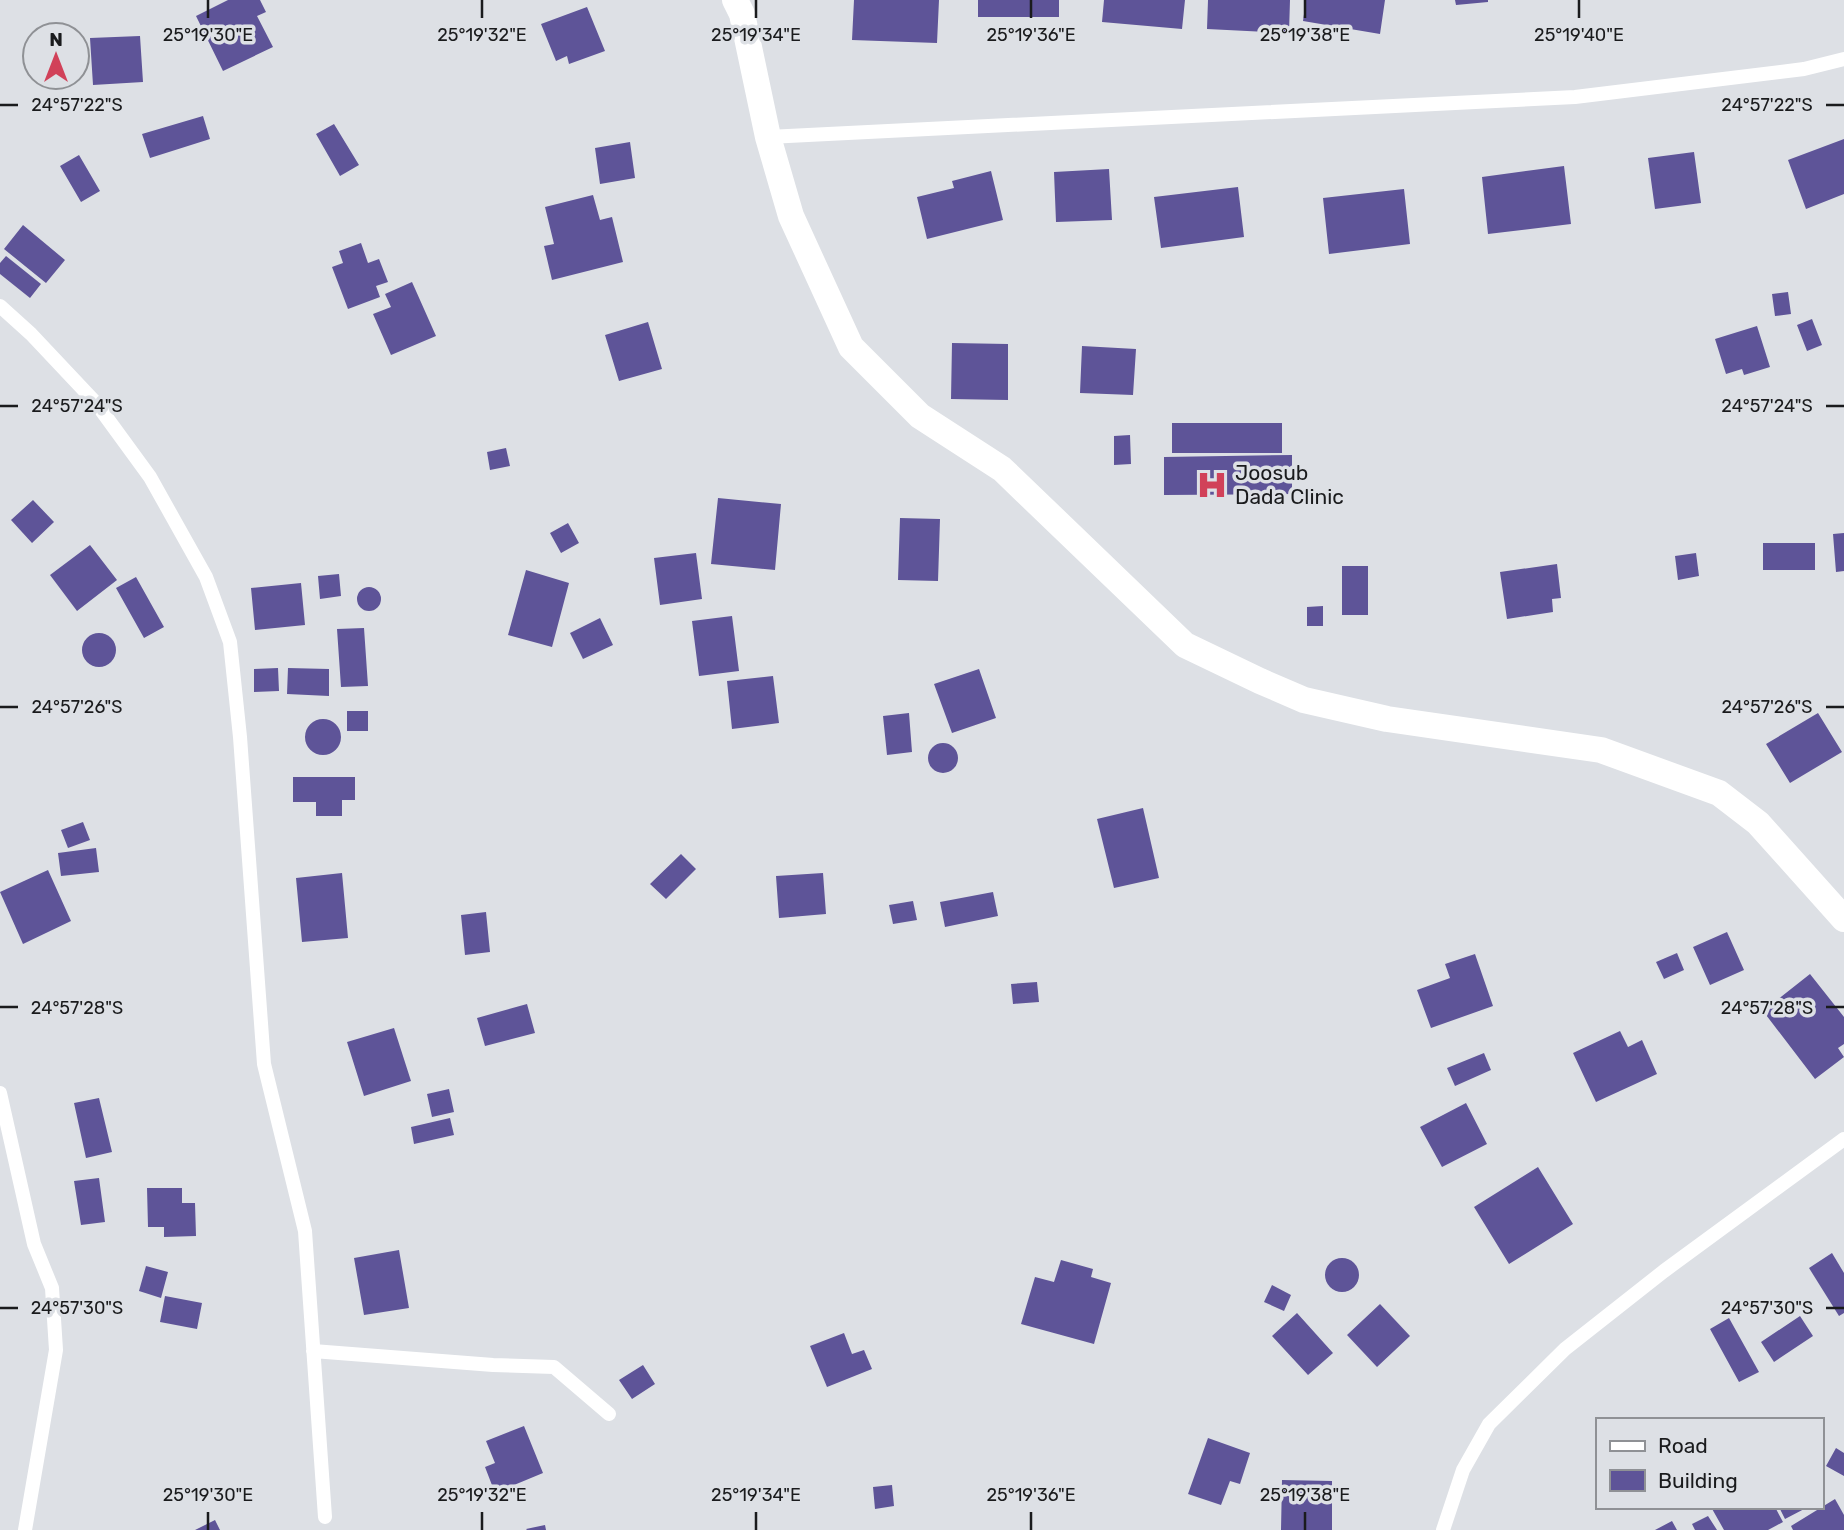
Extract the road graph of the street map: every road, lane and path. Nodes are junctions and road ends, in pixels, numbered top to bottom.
1 (735, 0) edge
2 (1844, 59) edge
3 (768, 136) junction
4 (0, 306) edge
5 (1844, 919) edge
6 (0, 1093) edge
7 (1844, 1139) edge
8 (313, 1351) junction
9 (608, 1414) dead end
10 (325, 1517) dead end
11 (25, 1530) edge
12 (1443, 1530) edge

1 - 3 street
2 - 3 lane
3 - 5 street
4 - 8 lane
6 - 11 lane
7 - 12 lane
8 - 9 lane
8 - 10 lane

